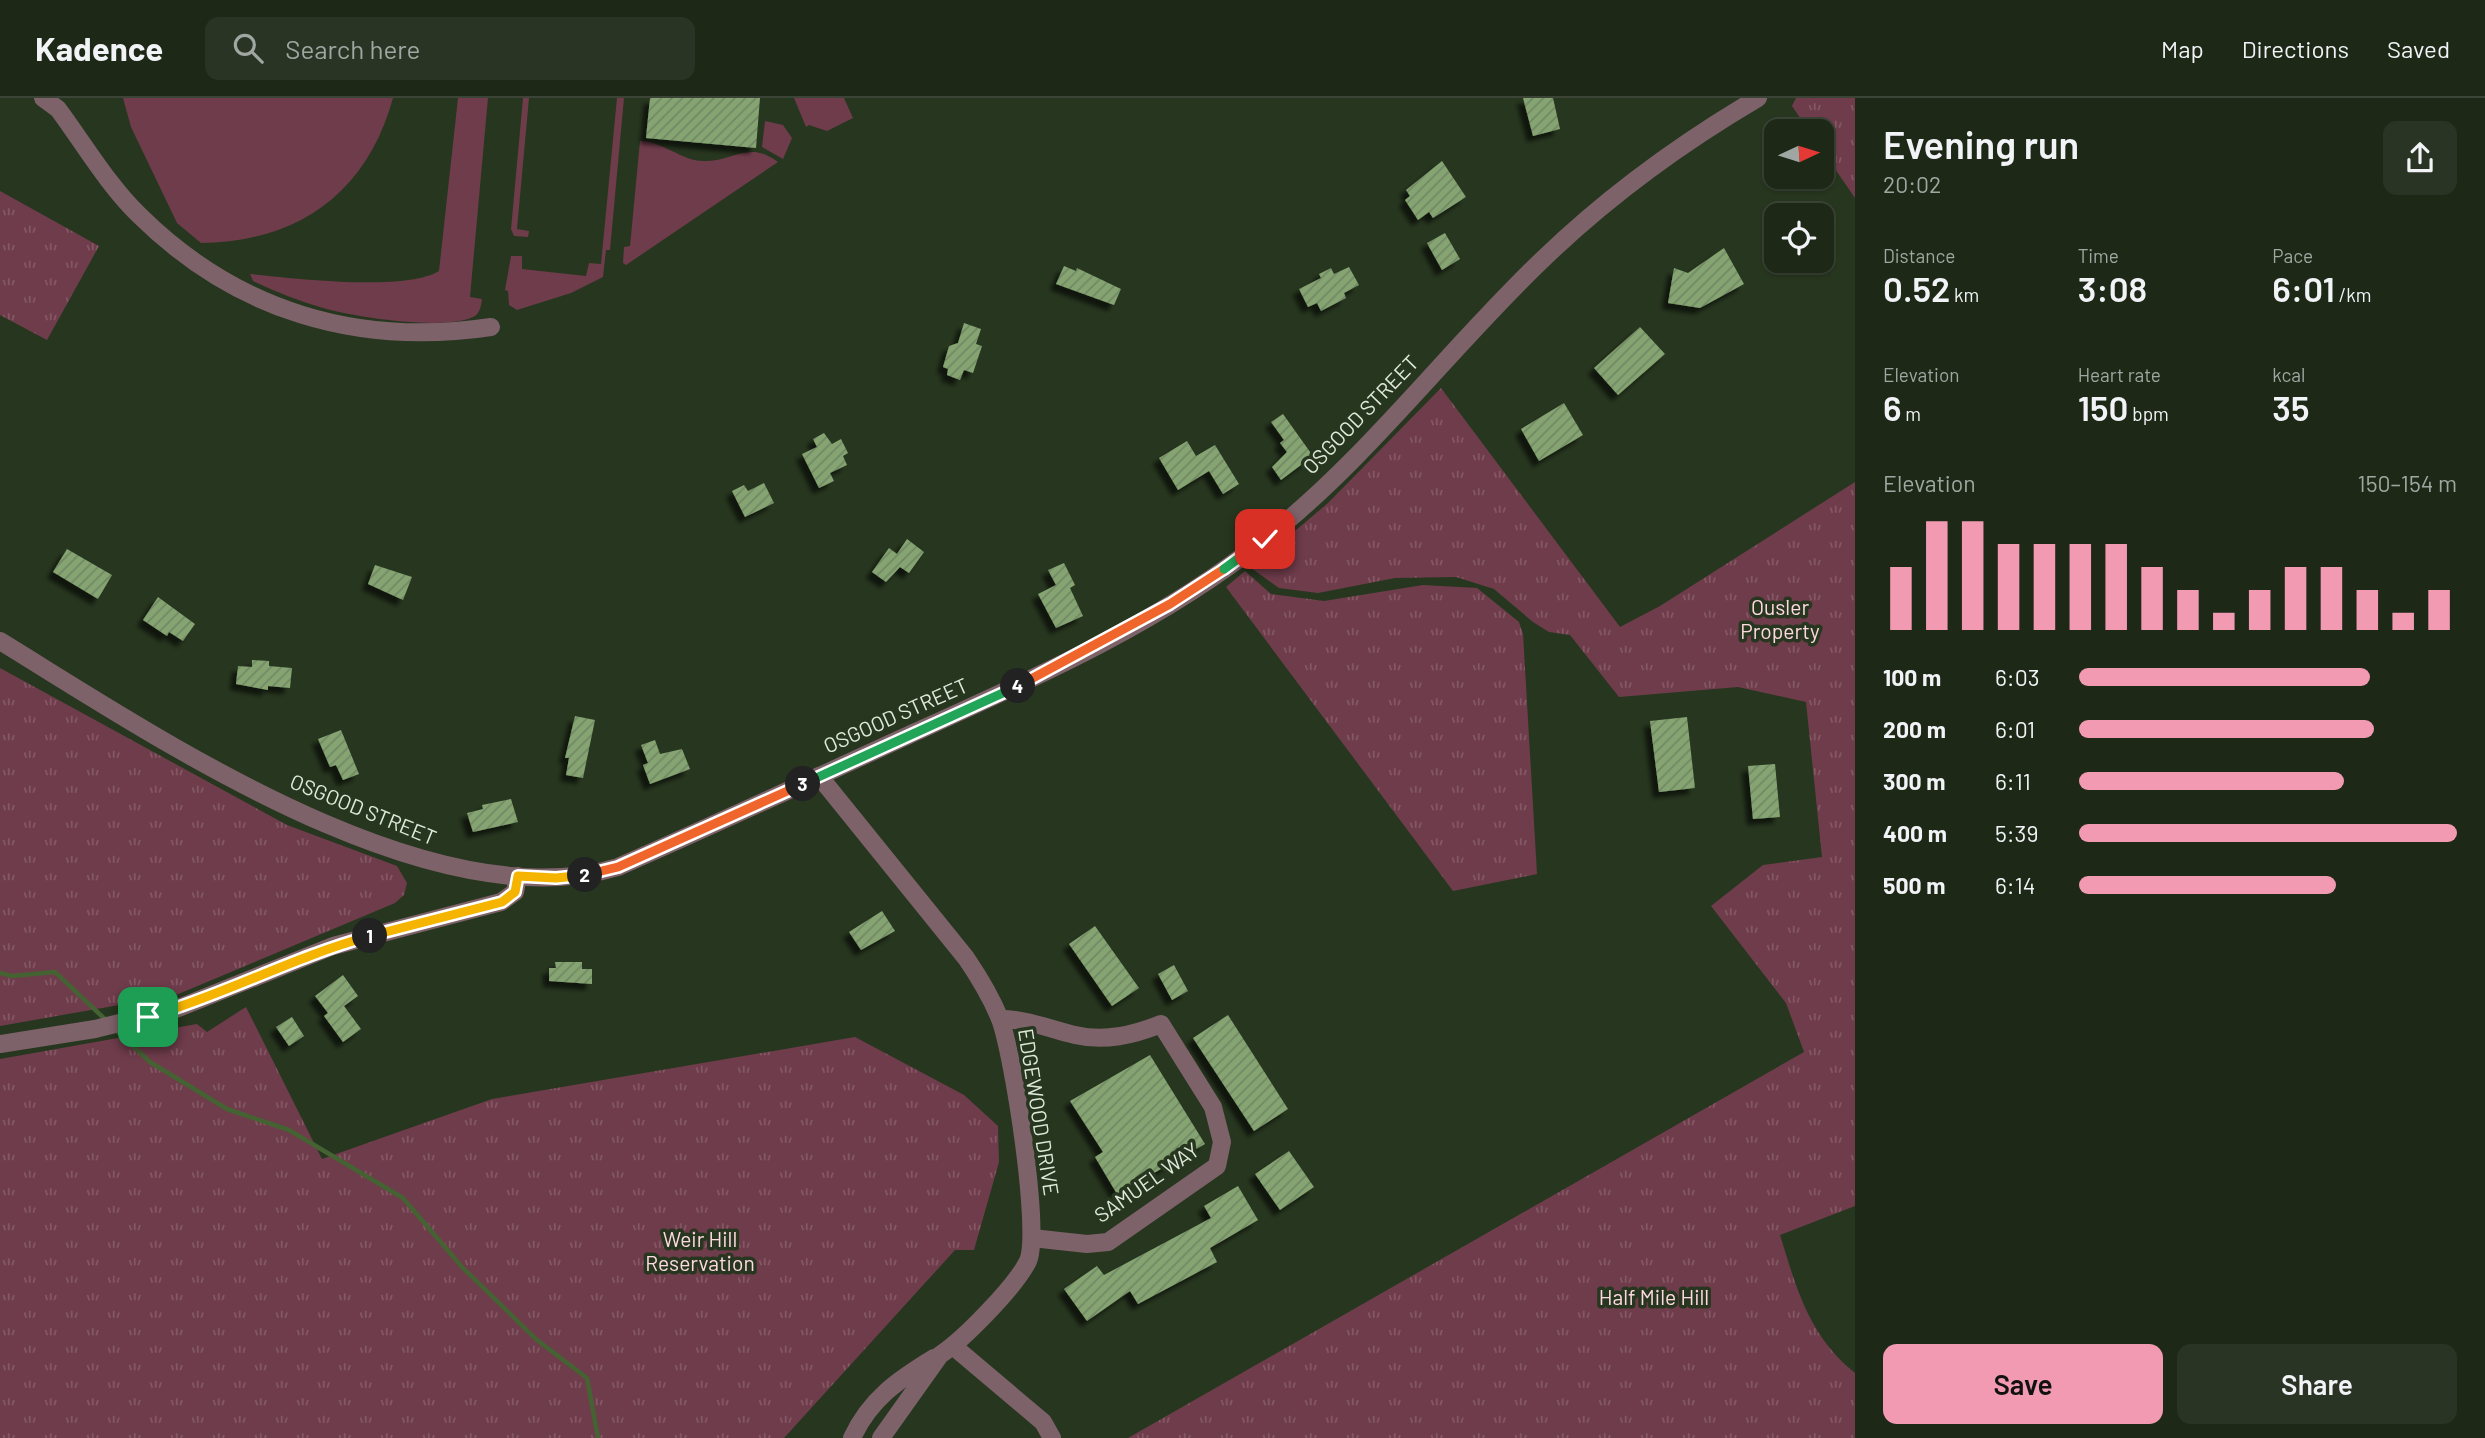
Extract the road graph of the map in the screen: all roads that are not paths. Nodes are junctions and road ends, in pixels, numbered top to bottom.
1 (43, 98) edge
2 (1758, 98) edge
3 (491, 327) dead end
4 (0, 641) edge
5 (818, 776) junction
6 (518, 876) junction
7 (1000, 1019) junction
8 (0, 1044) edge
9 (1032, 1238) junction
10 (947, 1350) junction
11 (852, 1438) edge
12 (881, 1438) edge
13 (1052, 1438) edge

1 - 3 street
2 - 5 street, OSGOOD STREET
4 - 6 street, OSGOOD STREET
5 - 6 street, OSGOOD STREET
5 - 7 street, EDGEWOOD DRIVE
6 - 8 street
7 - 9 street, EDGEWOOD DRIVE
7 - 9 street, SAMUEL WAY
9 - 10 street, EDGEWOOD DRIVE
10 - 11 street, EDGEWOOD DRIVE
10 - 12 street, EDGEWOOD DRIVE
10 - 13 street

